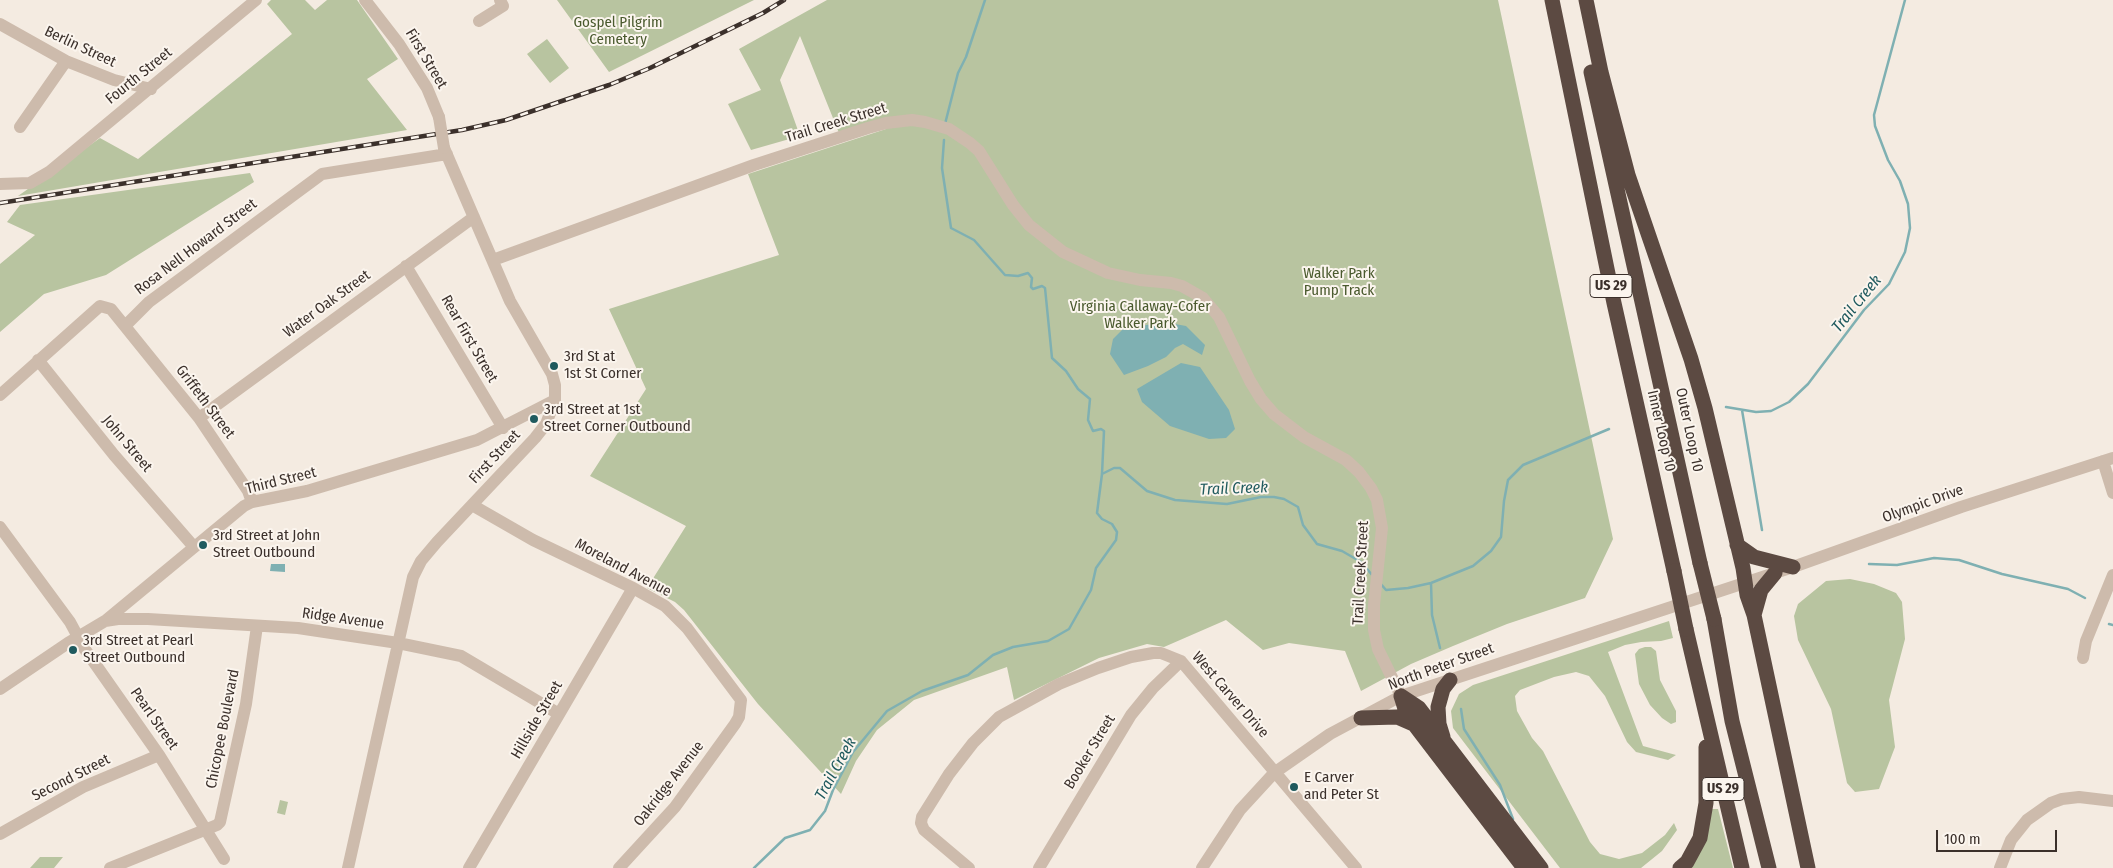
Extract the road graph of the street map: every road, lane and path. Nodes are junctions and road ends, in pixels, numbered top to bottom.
1 (256, 0) edge
2 (365, 0) edge
3 (500, 0) edge
4 (1552, 0) edge
5 (1576, 0) edge
6 (1586, 0) edge
7 (479, 21) dead end
8 (0, 24) edge
9 (66, 61) junction
10 (150, 89) junction
11 (20, 127) dead end
12 (446, 151) junction
13 (0, 184) edge
14 (474, 217) junction
15 (493, 260) junction
16 (406, 266) junction
17 (124, 326) junction
18 (38, 360) junction
19 (0, 395) edge
20 (555, 400) junction
21 (199, 418) junction
22 (503, 428) junction
23 (2108, 459) edge
24 (2113, 493) edge
25 (252, 502) junction
26 (472, 505) junction
27 (0, 527) edge
28 (1737, 545) junction
29 (194, 547) junction
30 (1793, 567) junction
31 (1774, 573) junction
32 (2113, 576) edge
33 (1745, 583) junction
34 (632, 588) junction
35 (1754, 615) junction
36 (105, 621) junction
37 (257, 626) junction
38 (79, 637) junction
39 (398, 643) junction
40 (2083, 658) dead end
41 (1181, 661) junction
42 (1450, 680) junction
43 (1, 686) edge
44 (1401, 696) junction
45 (1704, 711) junction
46 (559, 714) junction
47 (739, 717) joint
48 (1361, 718) junction
49 (1413, 724) junction
50 (1445, 743) junction
51 (159, 754) junction
52 (1274, 773) junction
53 (2113, 801) edge
54 (207, 829) junction
55 (0, 834) edge
56 (224, 859) dead end
57 (110, 868) edge
58 (348, 868) edge
59 (469, 868) edge
60 (620, 868) edge
61 (969, 868) edge
62 (1039, 868) edge
63 (1202, 868) edge
64 (1356, 868) edge
65 (1524, 868) edge
66 (1541, 868) edge
67 (1680, 868) edge
68 (1742, 868) edge
69 (1769, 868) edge
70 (1808, 868) edge
71 (2000, 868) edge

1 - 10 street, Fourth Street
2 - 12 street, First Street, bridge
3 - 7 street
4 - 45 highway, Inner Loop 10 / US 29, bridge
5 - 69 highway, Outer Loop 10 / US 29, bridge
6 - 28 highway
8 - 9 street, Berlin Street
9 - 10 street, Berlin Street
9 - 11 street
10 - 13 street, Fourth Street
12 - 14 street, First Street
12 - 17 street, Rosa Nell Howard Street
14 - 15 street, First Street
14 - 16 street, Water Oak Street
15 - 20 street, First Street
15 - 44 street, Trail Creek Street
16 - 21 street, Water Oak Street
16 - 22 street, Rear First Street
17 - 18 street
17 - 21 street, Griffeth Street
18 - 19 street
18 - 29 street, John Street
20 - 22 street, Third Street
20 - 26 street, First Street
21 - 25 street, Griffeth Street
22 - 25 street, Third Street
23 - 24 street
23 - 30 street, Olympic Drive
25 - 29 street, Third Street
26 - 34 street, Moreland Avenue
26 - 39 street, First Street
27 - 38 street, Pearl Street
28 - 30 highway
28 - 33 highway
29 - 36 street, Third Street
30 - 31 street, Olympic Drive
31 - 33 street, Olympic Drive
31 - 35 highway
32 - 40 street
33 - 35 highway
33 - 42 street, North Peter Street
34 - 46 street, Hillside Street
34 - 47 street, Moreland Avenue
35 - 70 highway
36 - 37 street, Ridge Avenue
36 - 38 street, Third Street
37 - 39 street, Ridge Avenue
37 - 54 street, Chicopee Boulevard
38 - 43 street, Third Street
38 - 51 street, Pearl Street
39 - 46 street, Ridge Avenue
39 - 58 street, First Street
41 - 52 street, West Carver Drive
41 - 61 street, West Carver Drive
41 - 62 street, Booker Street
42 - 44 street, North Peter Street
42 - 50 highway
44 - 48 street, North Peter Street
44 - 49 highway
44 - 50 highway
45 - 67 highway
45 - 68 highway, Inner Loop 10 / US 29
46 - 59 street, Hillside Street
47 - 60 street, Oakridge Avenue
48 - 49 highway
48 - 52 street, North Peter Street
49 - 65 highway
50 - 66 highway
51 - 54 street, Pearl Street
51 - 55 street, Second Street
52 - 63 street, North Peter Street
52 - 64 street, West Carver Drive
53 - 71 street
54 - 56 street, Pearl Street
54 - 57 street

